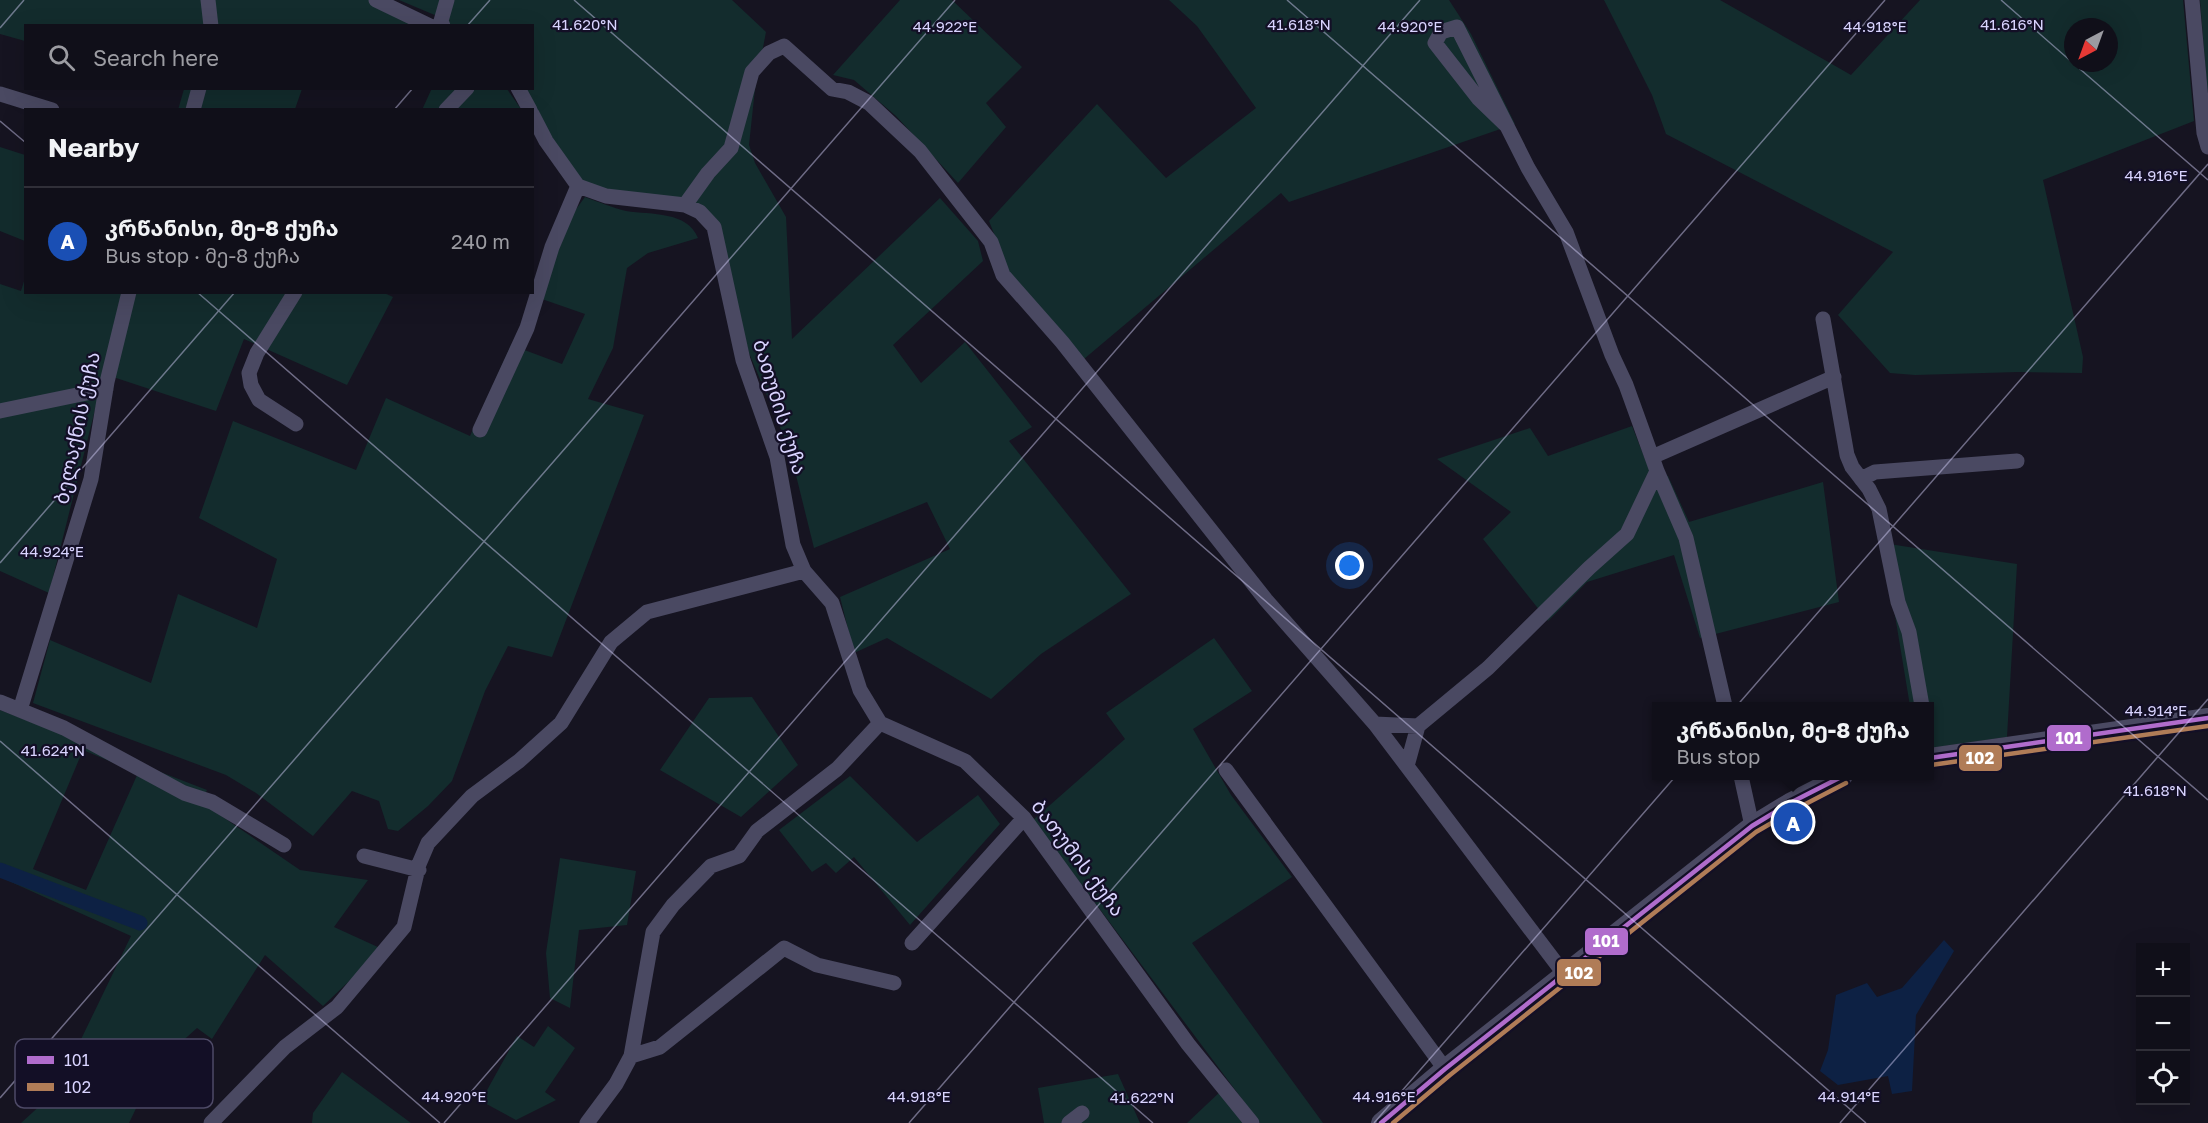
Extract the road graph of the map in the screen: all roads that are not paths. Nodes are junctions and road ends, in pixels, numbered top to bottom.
1 (208, 0) edge
2 (376, 0) edge
3 (447, 0) edge
4 (2192, 0) edge
5 (210, 24) edge
6 (426, 24) edge
7 (442, 24) edge
8 (198, 90) edge
9 (465, 90) edge
10 (519, 90) edge
11 (0, 94) edge
12 (45, 108) edge
13 (194, 108) edge
14 (448, 108) edge
15 (530, 108) edge
16 (534, 116) edge
17 (1506, 126) junction
18 (2208, 147) edge
19 (578, 186) junction
20 (685, 205) junction
21 (129, 294) edge
22 (294, 294) edge
23 (1823, 319) dead end
24 (1834, 377) junction
25 (106, 389) junction
26 (0, 411) edge
27 (296, 424) dead end
28 (480, 430) dead end
29 (2018, 461) dead end
30 (1655, 464) junction
31 (1861, 478) junction
32 (804, 571) junction
33 (0, 702) edge
34 (1724, 702) edge
35 (1921, 702) edge
36 (20, 710) junction
37 (2208, 718) edge
38 (880, 723) junction
39 (1375, 724) junction
40 (1418, 726) junction
41 (1934, 755) edge
42 (1407, 766) junction
43 (1226, 770) dead end
44 (1742, 780) edge
45 (1835, 780) edge
46 (1024, 818) junction
47 (1752, 826) junction
48 (284, 845) dead end
49 (364, 856) dead end
50 (419, 870) junction
51 (912, 943) dead end
52 (1565, 975) junction
53 (894, 983) dead end
54 (631, 1056) junction
55 (1445, 1069) junction
56 (1082, 1113) dead end
57 (211, 1123) edge
58 (587, 1123) edge
59 (1069, 1123) edge
60 (1252, 1123) edge
61 (1381, 1123) edge

1 - 5 street
2 - 6 street
3 - 7 street
4 - 18 street
8 - 13 street
9 - 14 street
10 - 15 street
11 - 12 street
16 - 19 street
17 - 17 street
17 - 30 street
19 - 20 street
19 - 28 street
20 - 32 street, ბათუმის ქუჩა
20 - 39 street
21 - 25 street, ბელაქნის ქუჩა
22 - 27 street
23 - 24 street
24 - 30 street
24 - 31 street
25 - 26 street
25 - 36 street, ბელაქნის ქუჩა
29 - 31 street
30 - 34 street
30 - 40 street
31 - 35 street
32 - 38 street, ბათუმის ქუჩა
32 - 50 street
33 - 36 street
36 - 48 street
37 - 41 street
38 - 46 street, ბათუმის ქუჩა
38 - 54 street
39 - 40 street
39 - 42 street
40 - 42 street
42 - 52 street
43 - 55 street
44 - 47 street
45 - 47 street
46 - 51 street
46 - 60 street, ბათუმის ქუჩა
47 - 52 street
49 - 50 street
50 - 57 street
52 - 55 street
53 - 54 street
54 - 58 street
55 - 61 street
56 - 59 street

